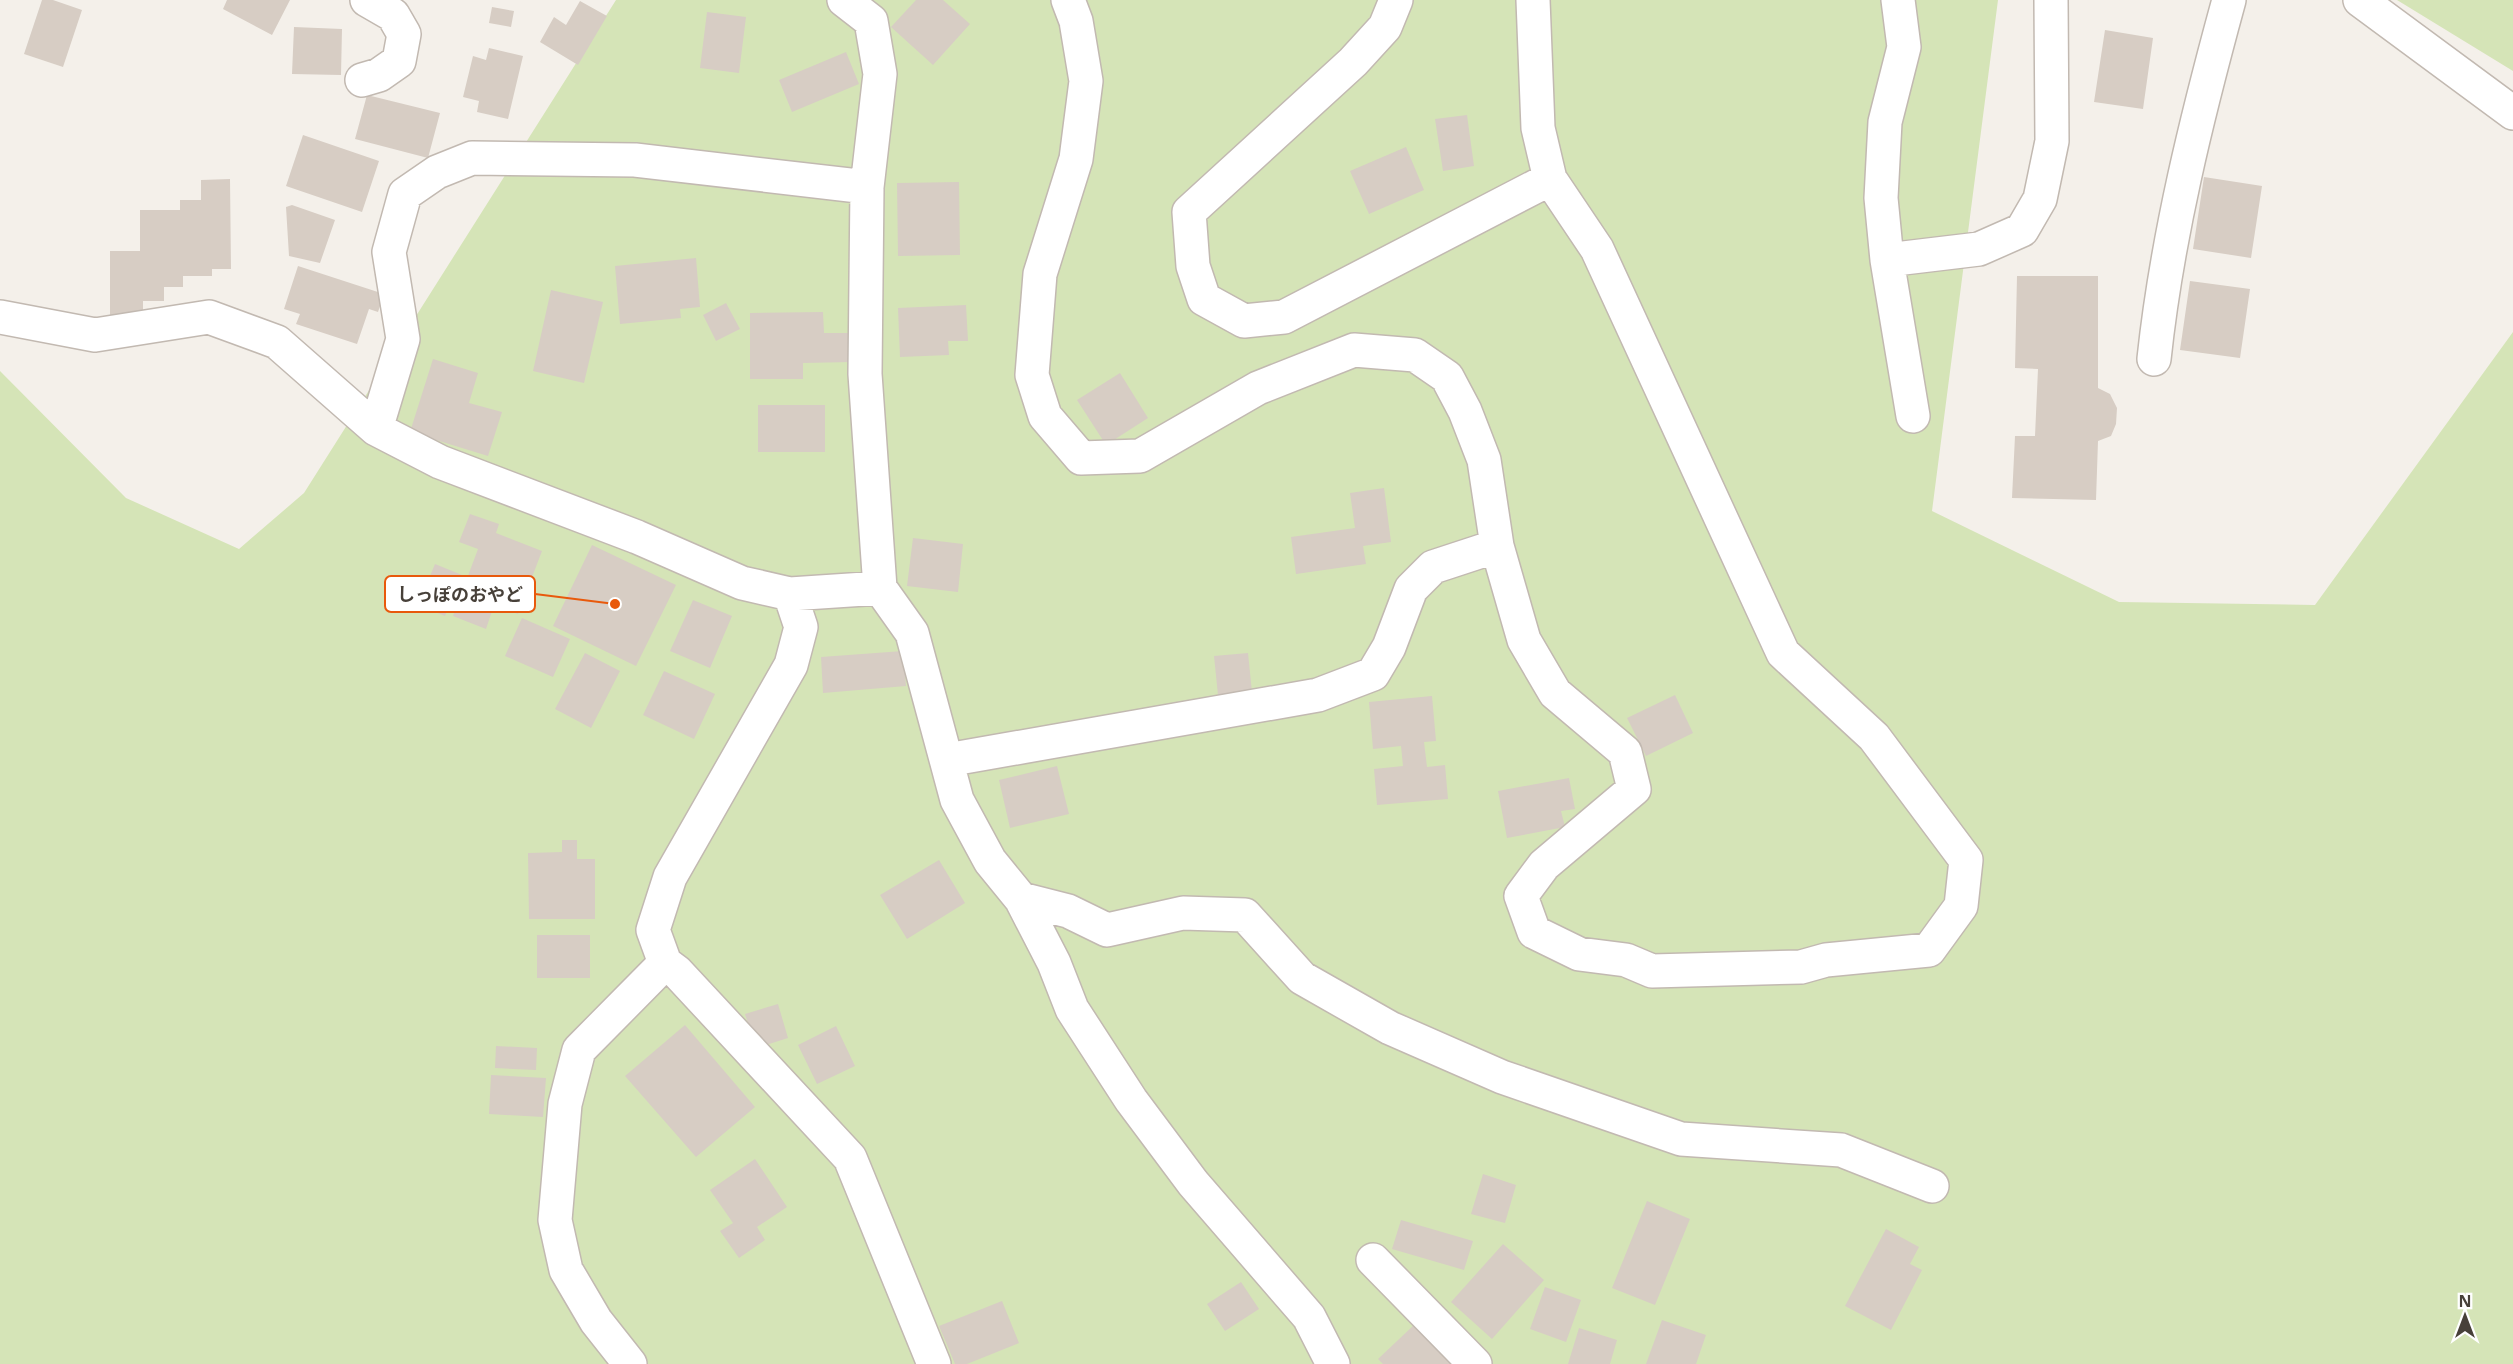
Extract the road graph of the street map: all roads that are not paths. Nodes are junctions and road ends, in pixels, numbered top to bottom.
1 (367, 0) edge
2 (844, 0) edge
3 (1068, 0) edge
4 (1396, 0) edge
5 (1533, 0) edge
6 (1898, 0) edge
7 (2051, 0) edge
8 (2229, 0) edge
9 (2360, 0) edge
10 (362, 80) dead end
11 (2513, 113) edge
12 (1550, 179) junction
13 (867, 187) junction
14 (1887, 260) junction
15 (0, 317) edge
16 (2154, 359) dead end
17 (1913, 416) dead end
18 (376, 429) junction
19 (1497, 546) junction
20 (880, 588) junction
21 (790, 594) junction
22 (947, 760) junction
23 (1021, 898) junction
24 (665, 963) junction
25 (1932, 1186) dead end
26 (1373, 1260) dead end
27 (630, 1364) edge
28 (934, 1364) edge
29 (1333, 1364) edge
30 (1476, 1364) edge

1 - 10 street
2 - 13 street
3 - 19 street
4 - 12 street
5 - 12 street
6 - 14 street
7 - 14 street
8 - 16 street
9 - 11 street
12 - 19 street
13 - 18 street
13 - 20 street
14 - 17 street
15 - 18 street
18 - 21 street
19 - 22 street
20 - 21 street
20 - 22 street
21 - 24 street
22 - 23 street
23 - 25 street
23 - 29 street
24 - 27 street
24 - 28 street
26 - 30 street

